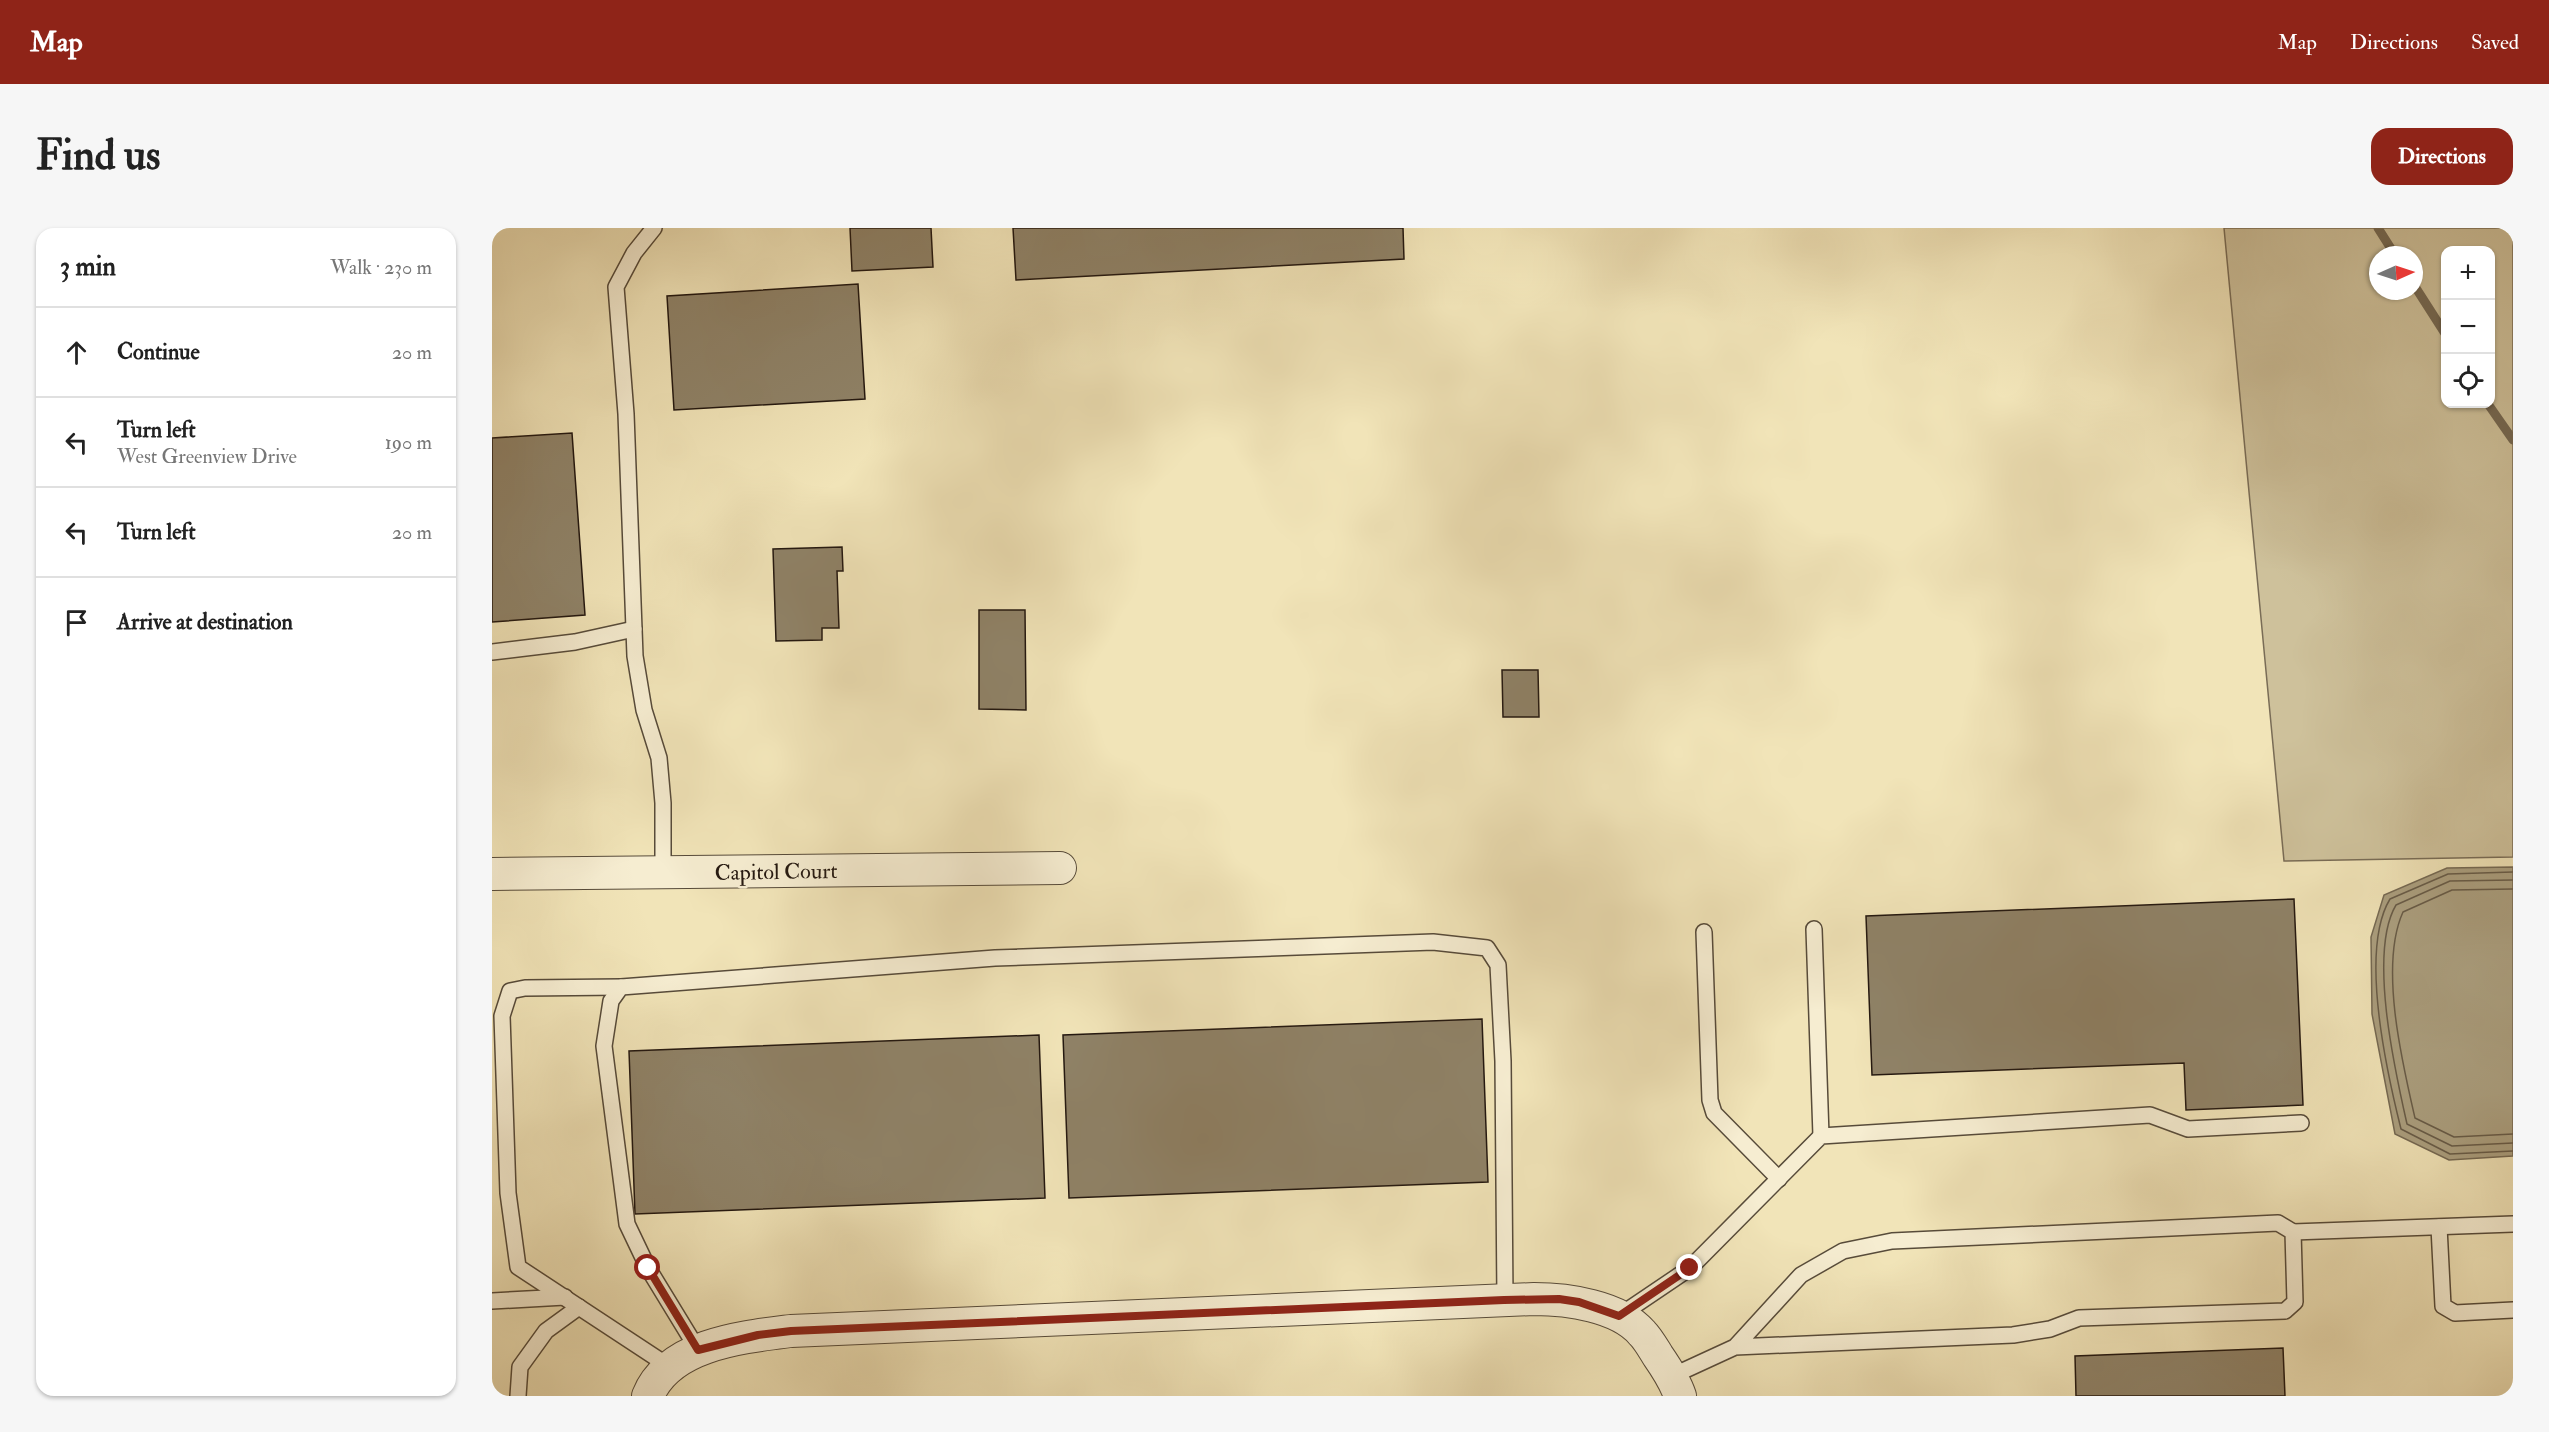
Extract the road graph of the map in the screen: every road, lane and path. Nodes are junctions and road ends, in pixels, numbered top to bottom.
1 (654, 228) edge
2 (634, 629) junction
3 (492, 652) edge
4 (1060, 868) dead end
5 (663, 872) junction
6 (492, 874) edge
7 (1814, 929) dead end
8 (1704, 932) dead end
9 (621, 987) junction
10 (2301, 1123) dead end
11 (1821, 1136) junction
12 (1779, 1179) junction
13 (2513, 1224) edge
14 (2439, 1227) junction
15 (2293, 1232) junction
16 (565, 1297) junction
17 (1504, 1300) junction
18 (492, 1301) edge
19 (579, 1307) junction
20 (2513, 1310) edge
21 (1619, 1316) junction
22 (1735, 1347) junction
23 (698, 1350) junction
24 (670, 1367) junction
25 (1676, 1386) edge
26 (518, 1396) edge
27 (648, 1396) edge

1 - 2 lane
2 - 3 lane
2 - 5 lane
4 - 5 street, Capitol Court
5 - 6 street, Capitol Court
7 - 11 lane
8 - 12 lane
9 - 16 lane
9 - 17 lane
9 - 23 lane
10 - 11 lane
11 - 12 lane
12 - 21 lane
13 - 14 lane
14 - 15 lane
14 - 20 lane
15 - 22 lane
15 - 22 lane
16 - 18 lane
16 - 19 lane
17 - 21 street
17 - 23 street
19 - 24 lane
19 - 26 lane
21 - 25 street
22 - 25 lane
23 - 24 street
24 - 27 street

